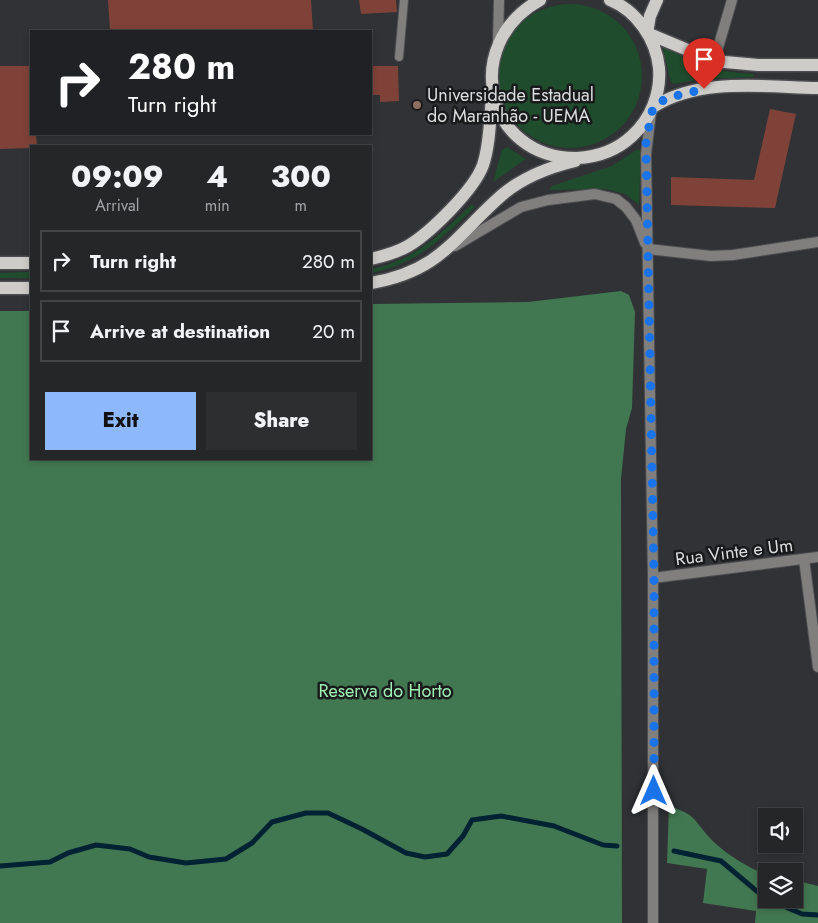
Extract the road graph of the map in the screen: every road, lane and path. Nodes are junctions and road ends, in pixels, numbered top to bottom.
1 (404, 0) edge
2 (499, 0) edge
3 (540, 0) edge
4 (610, 0) edge
5 (657, 0) edge
6 (732, 0) edge
7 (648, 33) junction
8 (498, 42) junction
9 (399, 57) dead end
10 (714, 61) junction
11 (818, 65) edge
12 (818, 88) edge
13 (493, 91) junction
14 (652, 110) junction
15 (590, 157) junction
16 (818, 242) edge
17 (648, 249) junction
18 (441, 255) junction
19 (372, 259) edge
20 (0, 263) edge
21 (30, 263) edge
22 (372, 283) edge
23 (0, 288) edge
24 (30, 288) edge
25 (818, 558) edge
26 (804, 560) junction
27 (654, 578) junction
28 (818, 667) edge
29 (653, 923) edge

1 - 9 lane
2 - 8 street
3 - 8 main road
4 - 7 main road
5 - 7 main road
6 - 10 street
7 - 10 main road
7 - 14 main road
8 - 13 main road
10 - 11 main road
12 - 14 main road
13 - 15 main road
13 - 19 main road
14 - 15 main road
14 - 17 street
15 - 18 main road
16 - 17 street
17 - 18 street
17 - 27 street
18 - 22 main road
20 - 21 main road
23 - 24 main road
25 - 26 street, Rua Vinte e Um
26 - 27 street, Rua Vinte e Um
26 - 28 street
27 - 29 street

